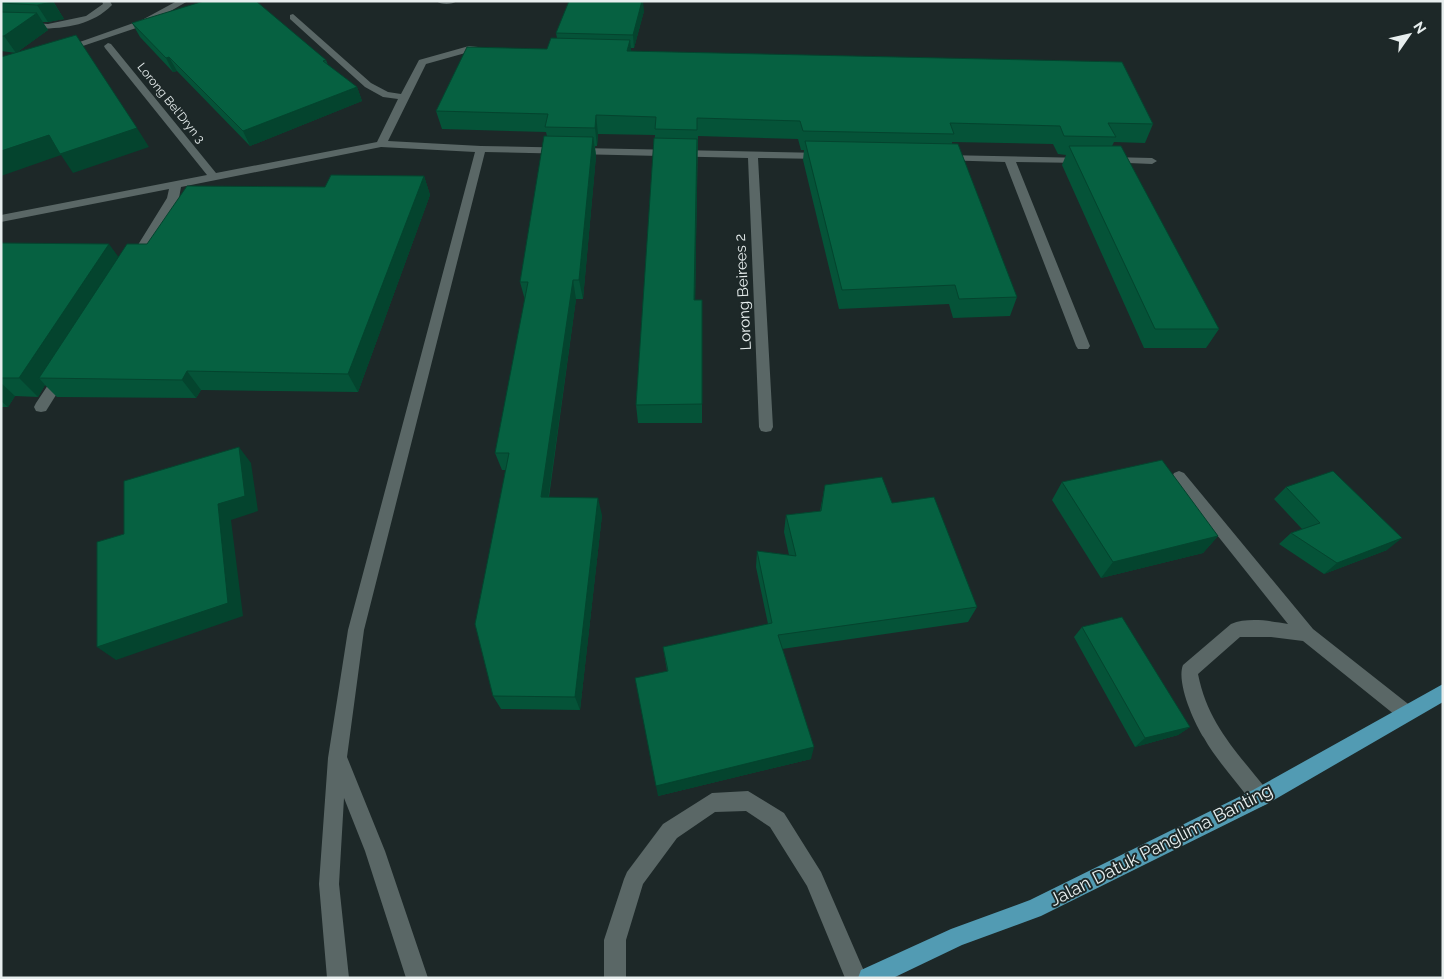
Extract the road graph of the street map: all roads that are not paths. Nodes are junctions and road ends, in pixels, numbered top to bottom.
1 (106, 1) edge
2 (184, 1) edge
3 (440, 1) edge
4 (454, 1) edge
5 (293, 17) dead end
6 (1, 24) edge
7 (108, 46) dead end
8 (499, 50) edge
9 (53, 53) edge
10 (403, 97) junction
11 (381, 144) junction
12 (481, 148) junction
13 (753, 154) junction
14 (832, 156) edge
15 (930, 158) edge
16 (1009, 159) junction
17 (1152, 161) dead end
18 (213, 176) junction
19 (176, 184) junction
20 (1, 219) edge
21 (126, 274) edge
22 (1083, 346) dead end
23 (68, 366) edge
24 (41, 407) dead end
25 (766, 427) dead end
26 (1179, 477) dead end
27 (1307, 634) junction
28 (1443, 692) edge
29 (1406, 713) junction
30 (337, 758) junction
31 (1260, 797) junction
32 (338, 978) edge
33 (417, 978) edge
34 (615, 978) edge
35 (856, 978) edge
36 (869, 978) edge

1 - 6 street
2 - 9 street
3 - 4 street
5 - 10 street
7 - 18 street, Lorong Bel'Dryn 3
8 - 10 street
10 - 11 street
11 - 12 street
11 - 18 street
12 - 13 street
12 - 30 street
13 - 14 street
13 - 25 street, Lorong Beirees 2
15 - 16 street
16 - 17 street
16 - 22 street
18 - 19 street
19 - 20 street
19 - 21 street
23 - 24 street
26 - 27 street
27 - 29 street
27 - 31 street
28 - 29 main road, Jalan Datuk Panglima Banting
29 - 31 main road, Jalan Datuk Panglima Banting
30 - 32 street
30 - 33 street
31 - 36 main road, Jalan Datuk Panglima Banting
34 - 35 street

